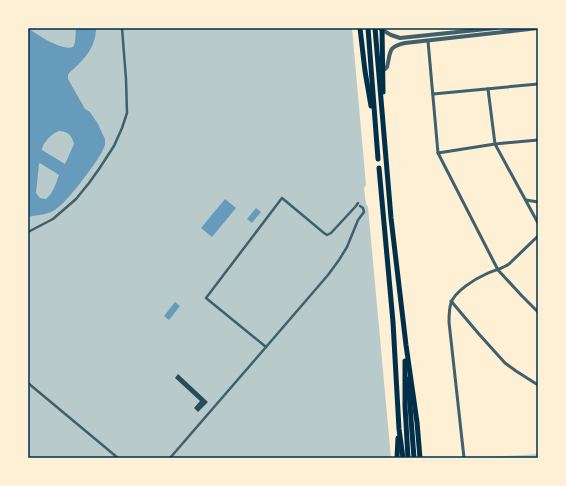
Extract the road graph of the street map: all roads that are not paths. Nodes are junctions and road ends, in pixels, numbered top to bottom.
1 (122, 28) edge
2 (360, 28) edge
3 (368, 28) edge
4 (375, 28) edge
5 (496, 28) edge
6 (538, 28) edge
7 (381, 29) edge
8 (428, 41) junction
9 (383, 70) junction
10 (365, 71) junction
11 (379, 77) junction
12 (372, 78) junction
13 (538, 84) edge
14 (488, 89) junction
15 (433, 94) junction
16 (384, 133) junction
17 (376, 135) junction
18 (538, 140) edge
19 (495, 144) junction
20 (438, 153) junction
21 (378, 159) dead end
22 (379, 168) dead end
23 (526, 200) junction
24 (538, 202) edge
25 (358, 204) dead end
26 (360, 206) dead end
27 (391, 218) junction
28 (383, 219) junction
29 (538, 223) edge
30 (28, 232) edge
31 (538, 236) edge
32 (498, 270) junction
33 (451, 302) junction
34 (538, 312) edge
35 (406, 344) junction
36 (266, 347) junction
37 (28, 383) edge
38 (538, 385) edge
39 (399, 430) junction
40 (118, 458) edge
41 (170, 458) edge
42 (397, 458) edge
43 (403, 458) edge
44 (408, 458) edge
45 (414, 458) edge
46 (420, 458) edge
47 (464, 458) edge

1 - 30 street
2 - 10 main road
3 - 12 main road
4 - 11 main road
5 - 7 street
6 - 8 street
7 - 9 main road
8 - 9 street
8 - 15 street
9 - 11 main road
9 - 16 main road
10 - 12 main road
10 - 17 main road
11 - 12 main road
11 - 16 main road
12 - 17 main road
13 - 14 street
14 - 15 street
14 - 19 street
15 - 20 street
16 - 27 main road
17 - 21 main road
18 - 19 street
19 - 20 street
19 - 23 street
20 - 32 street
22 - 28 main road
23 - 24 street
23 - 29 street
25 - 36 street
26 - 36 street
27 - 28 main road
27 - 35 main road
28 - 39 main road
31 - 32 street
32 - 33 street
32 - 34 street
33 - 38 street
33 - 47 street
35 - 44 main road
35 - 45 main road
35 - 46 main road
36 - 41 street
37 - 40 street
39 - 42 main road
39 - 43 main road

